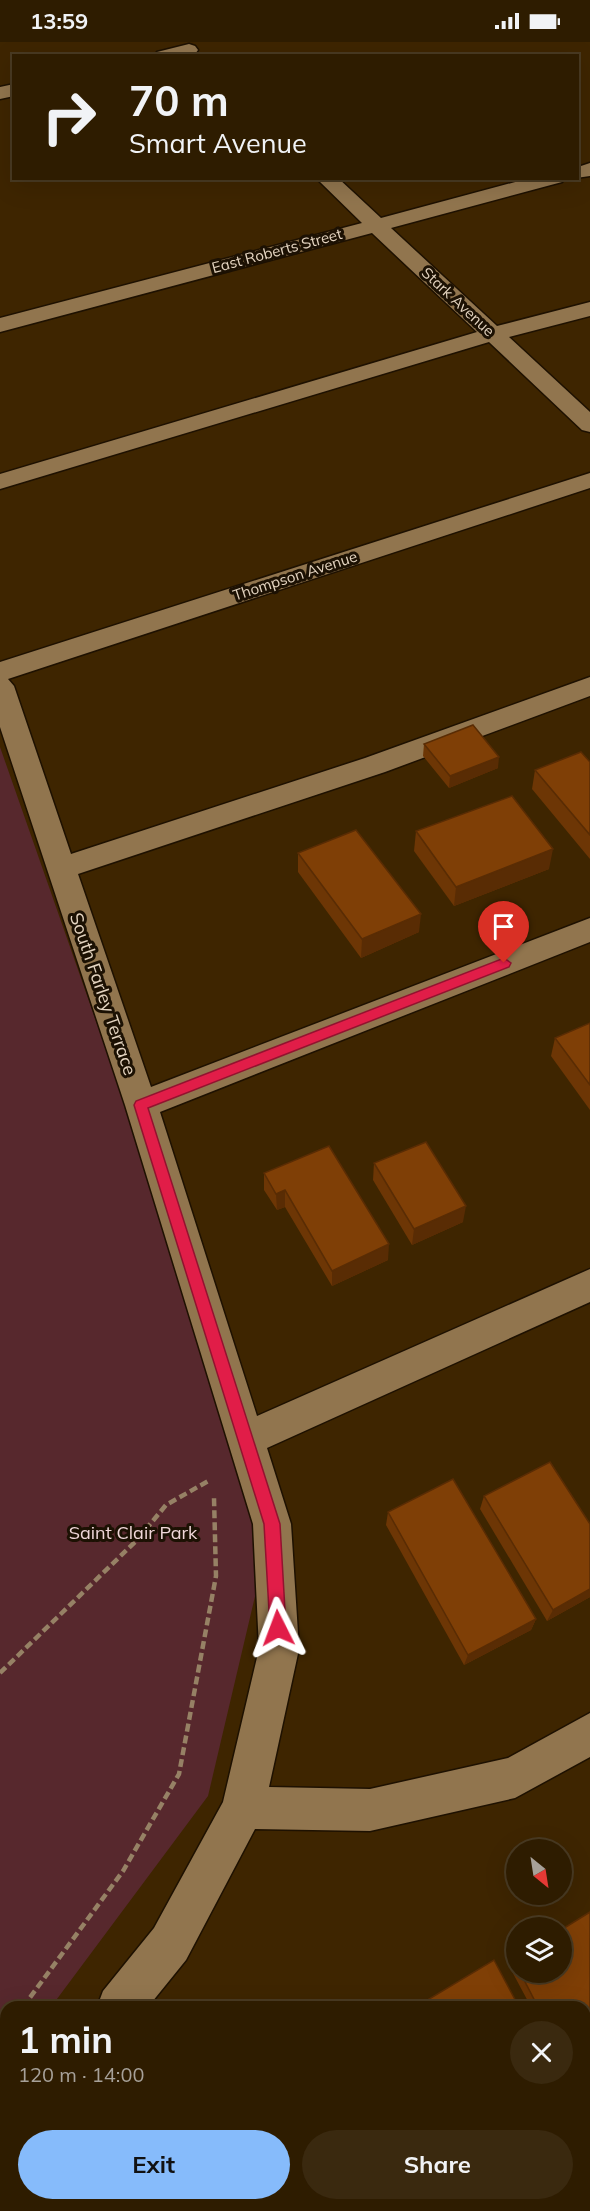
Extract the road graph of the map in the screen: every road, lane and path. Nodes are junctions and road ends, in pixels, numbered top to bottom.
1 (188, 49) edge
2 (171, 54) edge
3 (329, 180) edge
4 (547, 180) edge
5 (376, 225) junction
6 (590, 309) edge
7 (0, 325) edge
8 (493, 334) junction
9 (590, 425) edge
10 (590, 480) edge
11 (0, 482) edge
12 (0, 672) edge
13 (0, 686) edge
14 (590, 686) edge
15 (61, 868) junction
16 (590, 930) edge
17 (141, 1105) junction
18 (590, 1285) edge
19 (245, 1440) junction
20 (0, 1673) edge
21 (590, 1734) edge
22 (243, 1808) junction
23 (27, 2001) edge
24 (124, 2001) edge

1 - 2 street
3 - 5 street, Stark Avenue
4 - 5 street, East Roberts Street
5 - 7 street, East Roberts Street
5 - 8 street, Stark Avenue
6 - 8 street
8 - 9 street, Stark Avenue
8 - 11 street
10 - 12 street, Thompson Avenue
13 - 15 street, South Farley Terrace
14 - 15 street
15 - 17 street, South Farley Terrace
16 - 17 street
17 - 19 street, South Farley Terrace
18 - 19 street
19 - 22 street, South Farley Terrace
20 - 23 path
21 - 22 street
22 - 24 street, South Farley Terrace

